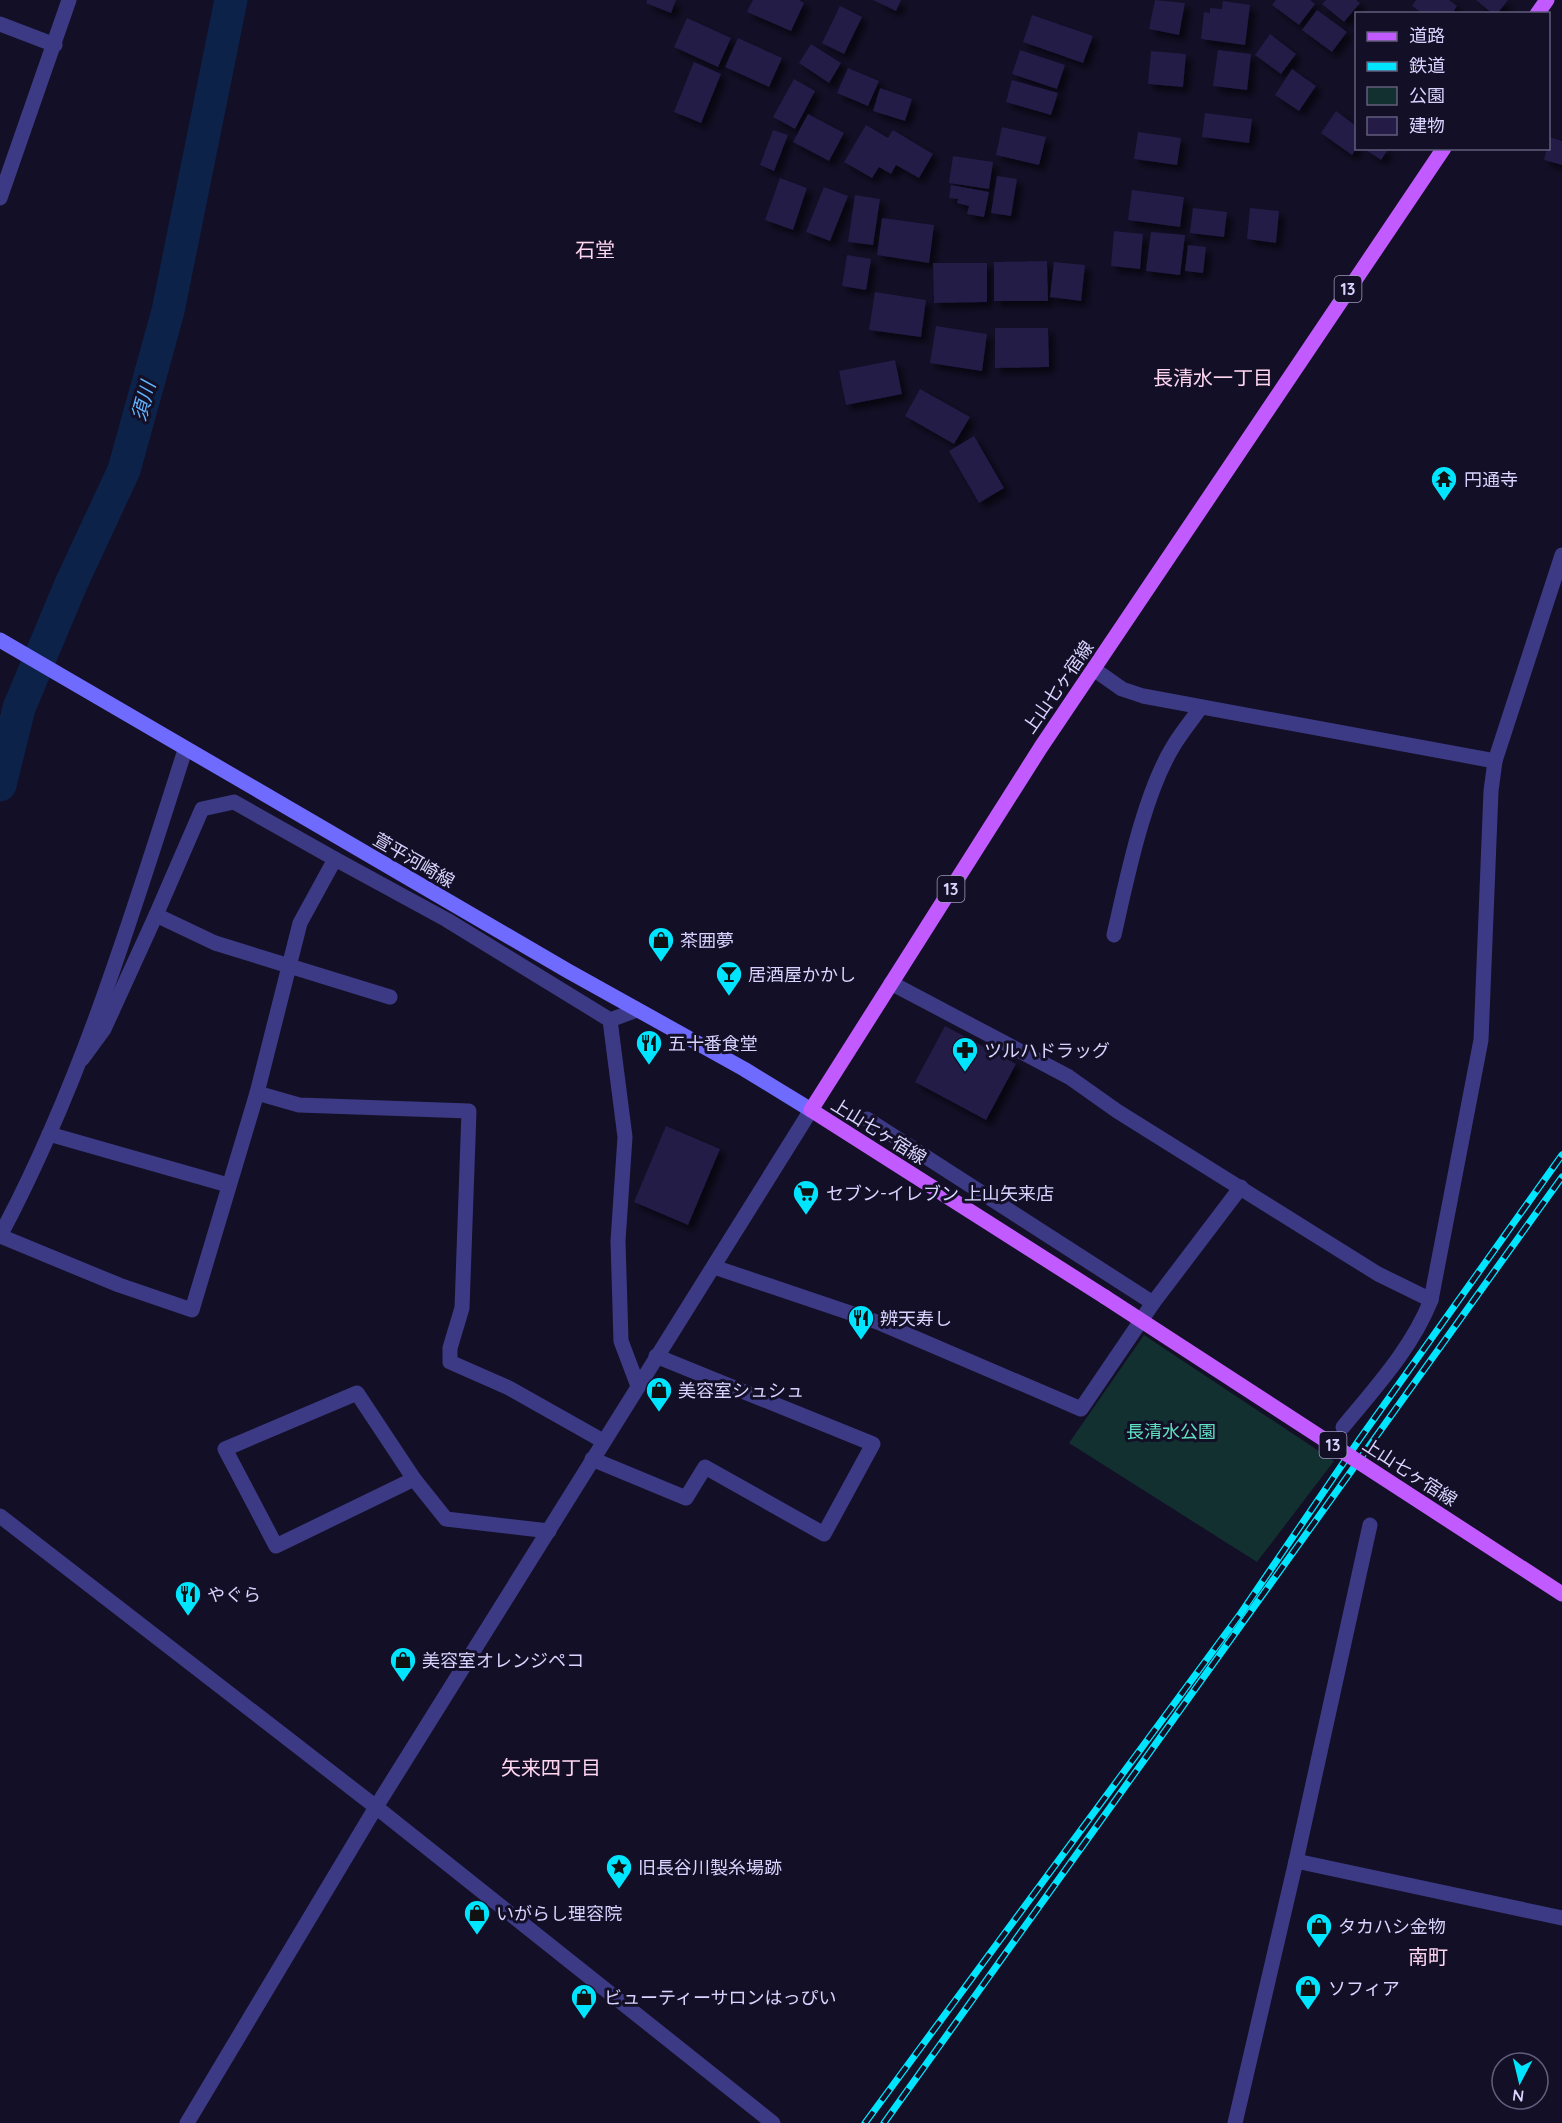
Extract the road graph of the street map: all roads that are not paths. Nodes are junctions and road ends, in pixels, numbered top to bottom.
1 (69, 0) edge
2 (0, 24) edge
3 (55, 45) junction
4 (1443, 150) edge
5 (0, 198) edge
6 (1562, 555) edge
7 (0, 640) edge
8 (1095, 670) junction
9 (1201, 707) junction
10 (185, 750) junction
11 (1495, 761) junction
12 (334, 859) junction
13 (156, 915) junction
14 (1114, 934) dead end
15 (287, 967) junction
16 (891, 983) junction
17 (390, 997) dead end
18 (637, 1010) junction
19 (610, 1020) junction
20 (81, 1061) junction
21 (256, 1093) junction
22 (811, 1110) junction
23 (867, 1119) dead end
24 (49, 1134) junction
25 (228, 1185) junction
26 (1241, 1187) junction
27 (0, 1236) edge
28 (714, 1268) junction
29 (1431, 1300) junction
30 (1153, 1303) junction
31 (656, 1356) junction
32 (638, 1386) junction
33 (1343, 1427) dead end
34 (603, 1441) junction
35 (592, 1459) junction
36 (414, 1479) junction
37 (0, 1516) edge
38 (1370, 1525) dead end
39 (549, 1531) junction
40 (1562, 1594) edge
41 (376, 1807) junction
42 (1296, 1861) junction
43 (1562, 1917) edge
44 (187, 2123) edge
45 (773, 2123) edge
46 (1235, 2123) edge

1 - 3 street
2 - 3 street
3 - 5 street
4 - 8 main road, 上山七ヶ宿線 / 13
6 - 11 street
7 - 10 main road, 萱平河崎線
8 - 9 street
8 - 16 main road, 上山七ヶ宿線 / 13
9 - 11 street
9 - 14 street
10 - 18 main road, 萱平河崎線
10 - 20 street
11 - 29 street
12 - 13 street
12 - 15 street
12 - 19 street
13 - 15 street
13 - 20 street
15 - 17 street
15 - 21 street
16 - 22 main road, 上山七ヶ宿線 / 13
16 - 26 street
18 - 19 street
18 - 22 main road, 萱平河崎線
19 - 32 street
20 - 24 street
21 - 25 street
21 - 34 street
22 - 28 street
22 - 40 main road, 上山七ヶ宿線 / 13, bridge
23 - 30 street
24 - 25 street
24 - 27 street
25 - 27 street
26 - 29 street
26 - 30 street
28 - 30 street
28 - 31 street
29 - 33 street
31 - 32 street
31 - 35 street
32 - 34 street
34 - 35 street
35 - 39 street
36 - 36 street
36 - 39 street
37 - 41 street
38 - 42 street
39 - 41 street
41 - 44 street
41 - 45 street
42 - 43 street
42 - 46 street

